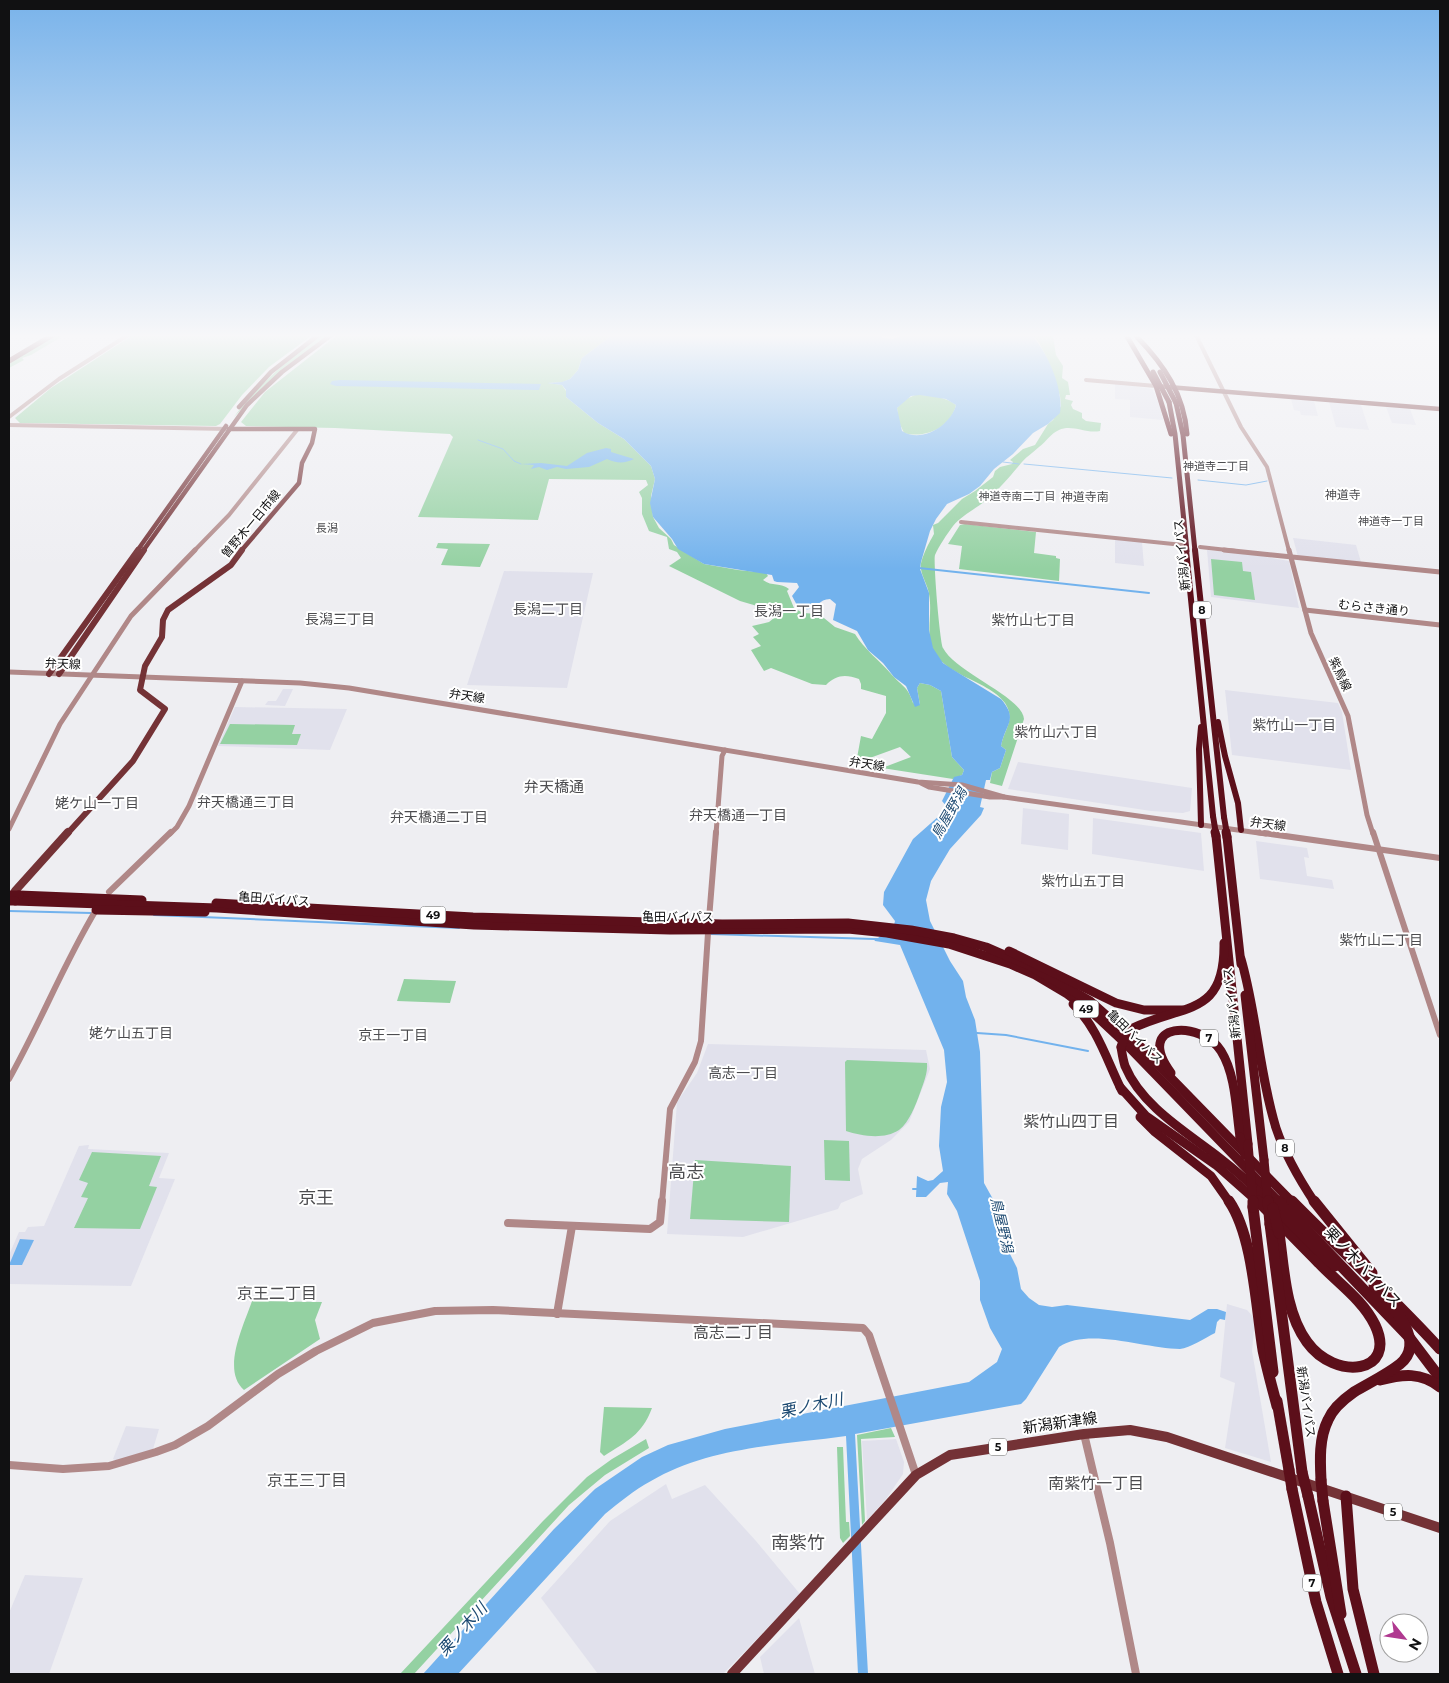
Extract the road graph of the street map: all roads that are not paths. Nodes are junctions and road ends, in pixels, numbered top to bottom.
1 (238, 412) edge
2 (241, 412) edge
3 (1165, 412) edge
4 (1171, 412) edge
5 (1180, 412) edge
6 (1234, 412) edge
7 (13, 413) edge
8 (9, 416) edge
9 (9, 425) edge
10 (226, 429) junction
11 (297, 430) junction
12 (1177, 452) junction
13 (961, 522) dead end
14 (1183, 545) dead end
15 (1200, 547) dead end
16 (1291, 557) junction
17 (1440, 572) edge
18 (1305, 610) junction
19 (1440, 625) edge
20 (9, 672) edge
21 (49, 674) junction
22 (59, 674) junction
23 (92, 676) junction
24 (142, 677) junction
25 (242, 682) junction
26 (1202, 704) junction
27 (1212, 706) junction
28 (725, 750) junction
29 (1200, 809) junction
30 (1170, 820) junction
31 (1201, 825) junction
32 (9, 829) edge
33 (1241, 830) junction
34 (1380, 850) junction
35 (1440, 858) edge
36 (109, 892) dead end
37 (13, 896) edge
38 (94, 912) joint
39 (355, 916) junction
40 (709, 919) dead end
41 (1226, 924) junction
42 (848, 926) junction
43 (708, 935) dead end
44 (949, 940) junction
45 (1241, 959) junction
46 (1056, 988) junction
47 (1182, 1010) junction
48 (1440, 1035) edge
49 (9, 1079) edge
50 (1120, 1087) junction
51 (1180, 1088) junction
52 (1244, 1140) junction
53 (1261, 1162) junction
54 (1258, 1179) junction
55 (1267, 1191) joint
56 (508, 1223) dead end
57 (572, 1226) junction
58 (1336, 1246) junction
59 (1373, 1301) junction
60 (1400, 1305) junction
61 (557, 1314) junction
62 (1409, 1337) junction
63 (1440, 1349) edge
64 (1268, 1356) junction
65 (1440, 1378) edge
66 (1372, 1382) junction
67 (1440, 1387) edge
68 (1084, 1434) junction
69 (9, 1465) edge
70 (916, 1475) junction
71 (1346, 1496) junction
72 (1440, 1528) edge
73 (1344, 1636) junction
74 (732, 1674) edge
75 (1136, 1674) edge
76 (1338, 1674) edge
77 (1356, 1674) edge
78 (1374, 1674) edge

1 - 10 main road
2 - 10 main road
3 - 12 highway
4 - 12 highway, 新潟バイパス / 8, bridge
5 - 27 highway, 新潟バイパス / 8
6 - 16 street, 紫鳥線
7 - 8 street
9 - 10 street
10 - 11 main road, 曽野木一日市線
10 - 21 main road
10 - 22 main road
11 - 23 street
11 - 24 main road, 曽野木一日市線
12 - 26 highway, 新潟バイパス / 8
13 - 14 street
15 - 16 street
16 - 17 street
16 - 18 street, 紫鳥線
18 - 19 street, むらさき通り
18 - 34 street, 紫鳥線
20 - 21 street, 弁天線
21 - 22 street, 弁天線
22 - 23 street, 弁天線
23 - 24 street, 弁天線
23 - 32 street
24 - 25 street, 弁天線
24 - 37 main road
25 - 28 street, 弁天線
25 - 36 street
26 - 29 highway
26 - 41 highway, 新潟バイパス / 8, bridge
27 - 33 highway
27 - 45 highway, 新潟バイパス / 8, bridge
28 - 30 street, 弁天線
28 - 40 street
29 - 30 street
29 - 31 highway
30 - 31 street, 弁天線
31 - 33 street, 弁天線
33 - 34 street, 弁天線
34 - 35 street, 弁天線
34 - 48 street, 紫鳥線
37 - 39 highway, 亀田バイパス / 49
37 - 42 highway, 亀田バイパス / 49
38 - 39 highway
38 - 49 street
39 - 42 highway, 亀田バイパス / 49
41 - 47 highway, 8
41 - 52 highway, 新潟バイパス / 8
42 - 44 highway, 亀田バイパス / 49
43 - 57 street
44 - 46 highway, 亀田バイパス / 49
44 - 47 highway
44 - 51 highway, 亀田バイパス / 49
45 - 53 highway, 新潟バイパス / 8
45 - 60 highway, 8
46 - 50 highway
46 - 54 highway, 亀田バイパス / 49
47 - 59 highway, 8, bridge
50 - 54 highway, bridge
50 - 64 highway
51 - 52 highway, 7
51 - 53 highway, 亀田バイパス / 7
52 - 54 highway, 新潟バイパス / 8, bridge
53 - 54 highway, 新潟バイパス / 8, bridge
53 - 58 highway, 栗ノ木バイパス / 7
54 - 55 highway, 新潟バイパス / 8, bridge
54 - 59 highway, 栗ノ木バイパス
54 - 64 highway, 新潟バイパス / 7, bridge
55 - 73 highway, 新潟バイパス / 7, bridge
56 - 57 street
57 - 61 street
58 - 60 highway, 栗ノ木バイパス / 7
58 - 62 highway
59 - 62 highway, 栗ノ木バイパス
60 - 63 highway, 栗ノ木バイパス / 7
61 - 69 street
61 - 70 street
62 - 65 highway, 栗ノ木バイパス
62 - 66 highway
64 - 76 highway, 新潟バイパス / 7, bridge
66 - 67 highway, 7
66 - 73 highway, 7, bridge
68 - 70 main road, 新潟新津線 / 5
68 - 71 main road, 新潟新津線 / 5
68 - 75 street
70 - 74 main road, 新潟新津線 / 5
71 - 72 main road, 新潟新津線 / 5
71 - 78 highway
73 - 77 highway, 新潟バイパス / 7

